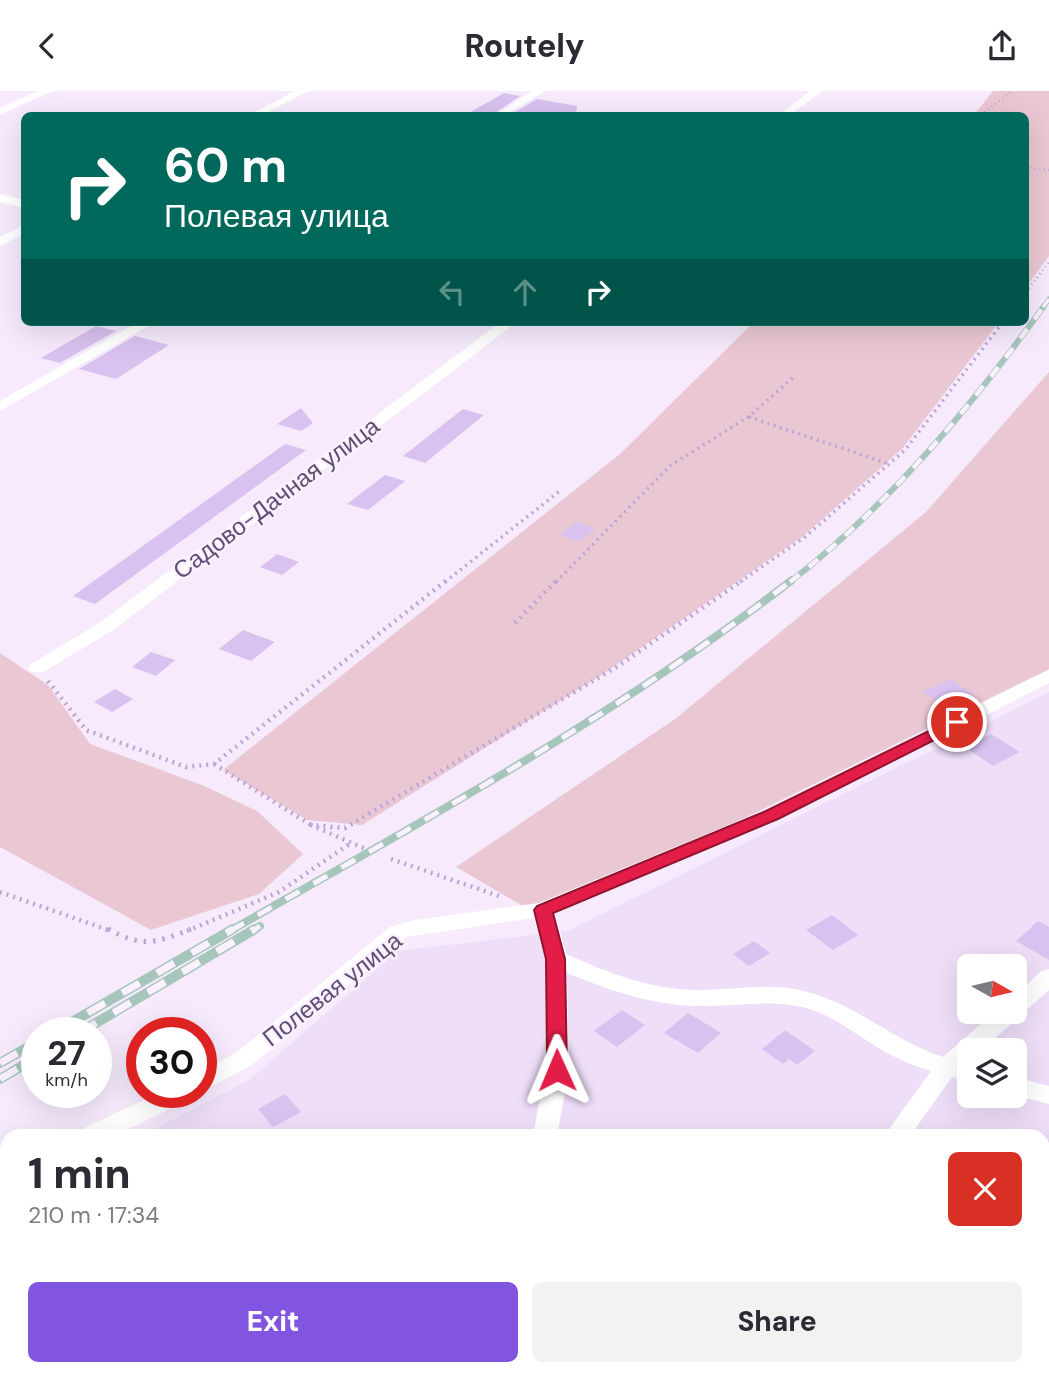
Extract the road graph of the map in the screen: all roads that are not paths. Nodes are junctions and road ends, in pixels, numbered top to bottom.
1 (47, 91) edge
2 (303, 91) edge
3 (540, 91) edge
4 (817, 91) edge
5 (0, 112) edge
6 (260, 112) edge
7 (504, 112) edge
8 (788, 112) edge
9 (0, 198) edge
10 (21, 203) edge
11 (21, 230) edge
12 (0, 241) edge
13 (141, 326) edge
14 (505, 326) edge
15 (0, 407) edge
16 (37, 668) road end
17 (1049, 676) edge
18 (543, 910) junction
19 (556, 959) junction
20 (1049, 977) edge
21 (1027, 998) edge
22 (1001, 1024) edge
23 (988, 1038) edge
24 (957, 1070) edge
25 (957, 1071) edge
26 (217, 1074) edge
27 (1027, 1089) edge
28 (1049, 1095) edge
29 (150, 1108) edge
30 (106, 1129) edge
31 (546, 1129) edge
32 (903, 1129) edge

1 - 5 street
2 - 6 street
3 - 7 street
4 - 8 street
9 - 10 street
11 - 12 street
13 - 15 street
14 - 16 street, Садово-Дачная улица
17 - 18 street, Полевая улица
18 - 19 street
18 - 26 street, Полевая улица
19 - 24 street
19 - 31 street
20 - 21 street
22 - 23 street
25 - 32 street
27 - 28 street
29 - 30 street

